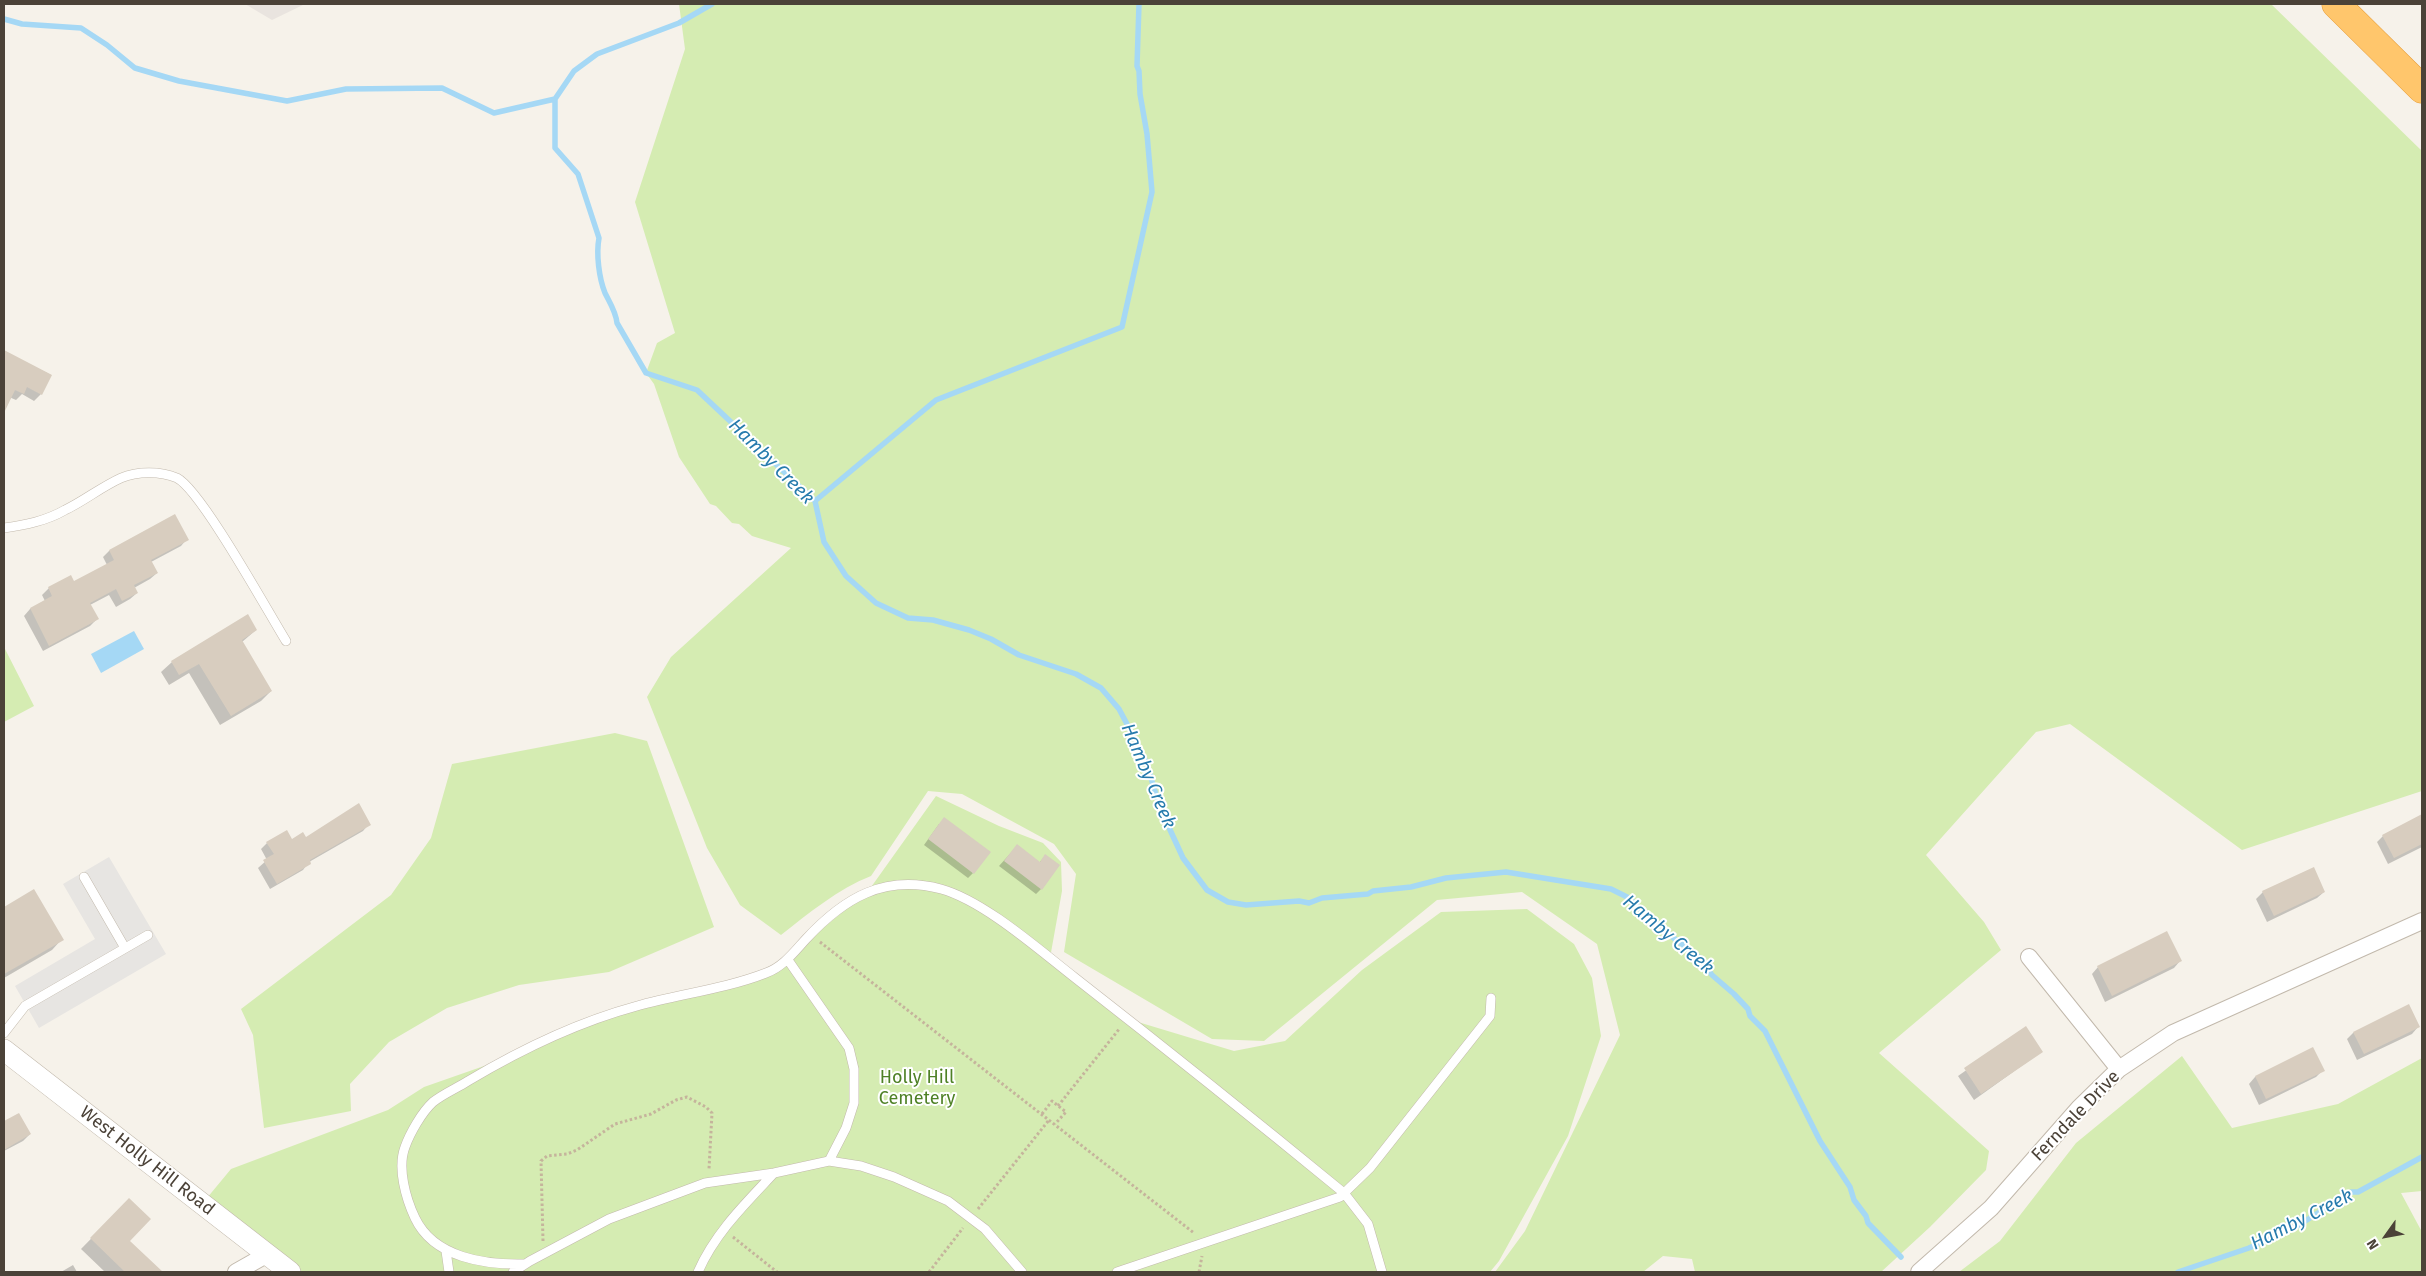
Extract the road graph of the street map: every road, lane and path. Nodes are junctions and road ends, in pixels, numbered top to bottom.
1 (2336, 4) edge
2 (2422, 89) edge
3 (4, 528) edge
4 (286, 641) dead end
5 (84, 876) dead end
6 (2422, 922) edge
7 (810, 934) junction
8 (148, 935) dead end
9 (125, 948) junction
10 (2029, 957) dead end
11 (788, 960) junction
12 (1491, 998) dead end
13 (1128, 1019) junction
14 (4, 1033) edge
15 (6, 1055) edge
16 (2119, 1069) junction
17 (1058, 1106) junction
18 (1042, 1114) junction
19 (1049, 1120) junction
20 (1055, 1124) junction
21 (829, 1161) junction
22 (774, 1173) junction
23 (710, 1182) junction
24 (1344, 1193) junction
25 (970, 1219) junction
26 (723, 1229) junction
27 (1205, 1242) junction
28 (446, 1252) junction
29 (544, 1254) junction
30 (266, 1255) junction
31 (525, 1264) junction
32 (236, 1272) edge
33 (290, 1272) edge
34 (449, 1272) edge
35 (513, 1272) edge
36 (698, 1272) edge
37 (777, 1272) edge
38 (929, 1272) edge
39 (1022, 1272) edge
40 (1117, 1272) edge
41 (1382, 1272) edge
42 (1919, 1272) edge

1 - 2 highway
3 - 4 lane
5 - 9 lane
6 - 16 street, Ferndale Drive
7 - 11 lane
7 - 13 lane
7 - 18 path
8 - 9 lane
9 - 14 lane
10 - 16 street
11 - 21 lane
11 - 28 lane
12 - 24 lane
13 - 17 path
13 - 24 lane
15 - 30 street, West Holly Hill Road
16 - 42 street, Ferndale Drive
17 - 18 path
17 - 20 path
18 - 19 path
19 - 20 path
19 - 25 path
20 - 27 path
21 - 22 lane
21 - 25 lane
22 - 23 lane
22 - 26 lane
23 - 29 lane
23 - 29 path
24 - 27 lane
24 - 41 lane
25 - 38 path
25 - 39 lane
26 - 36 lane
26 - 37 path
27 - 40 lane
28 - 31 lane
28 - 34 lane
29 - 31 lane
30 - 32 street
30 - 33 street, West Holly Hill Road
31 - 35 lane

